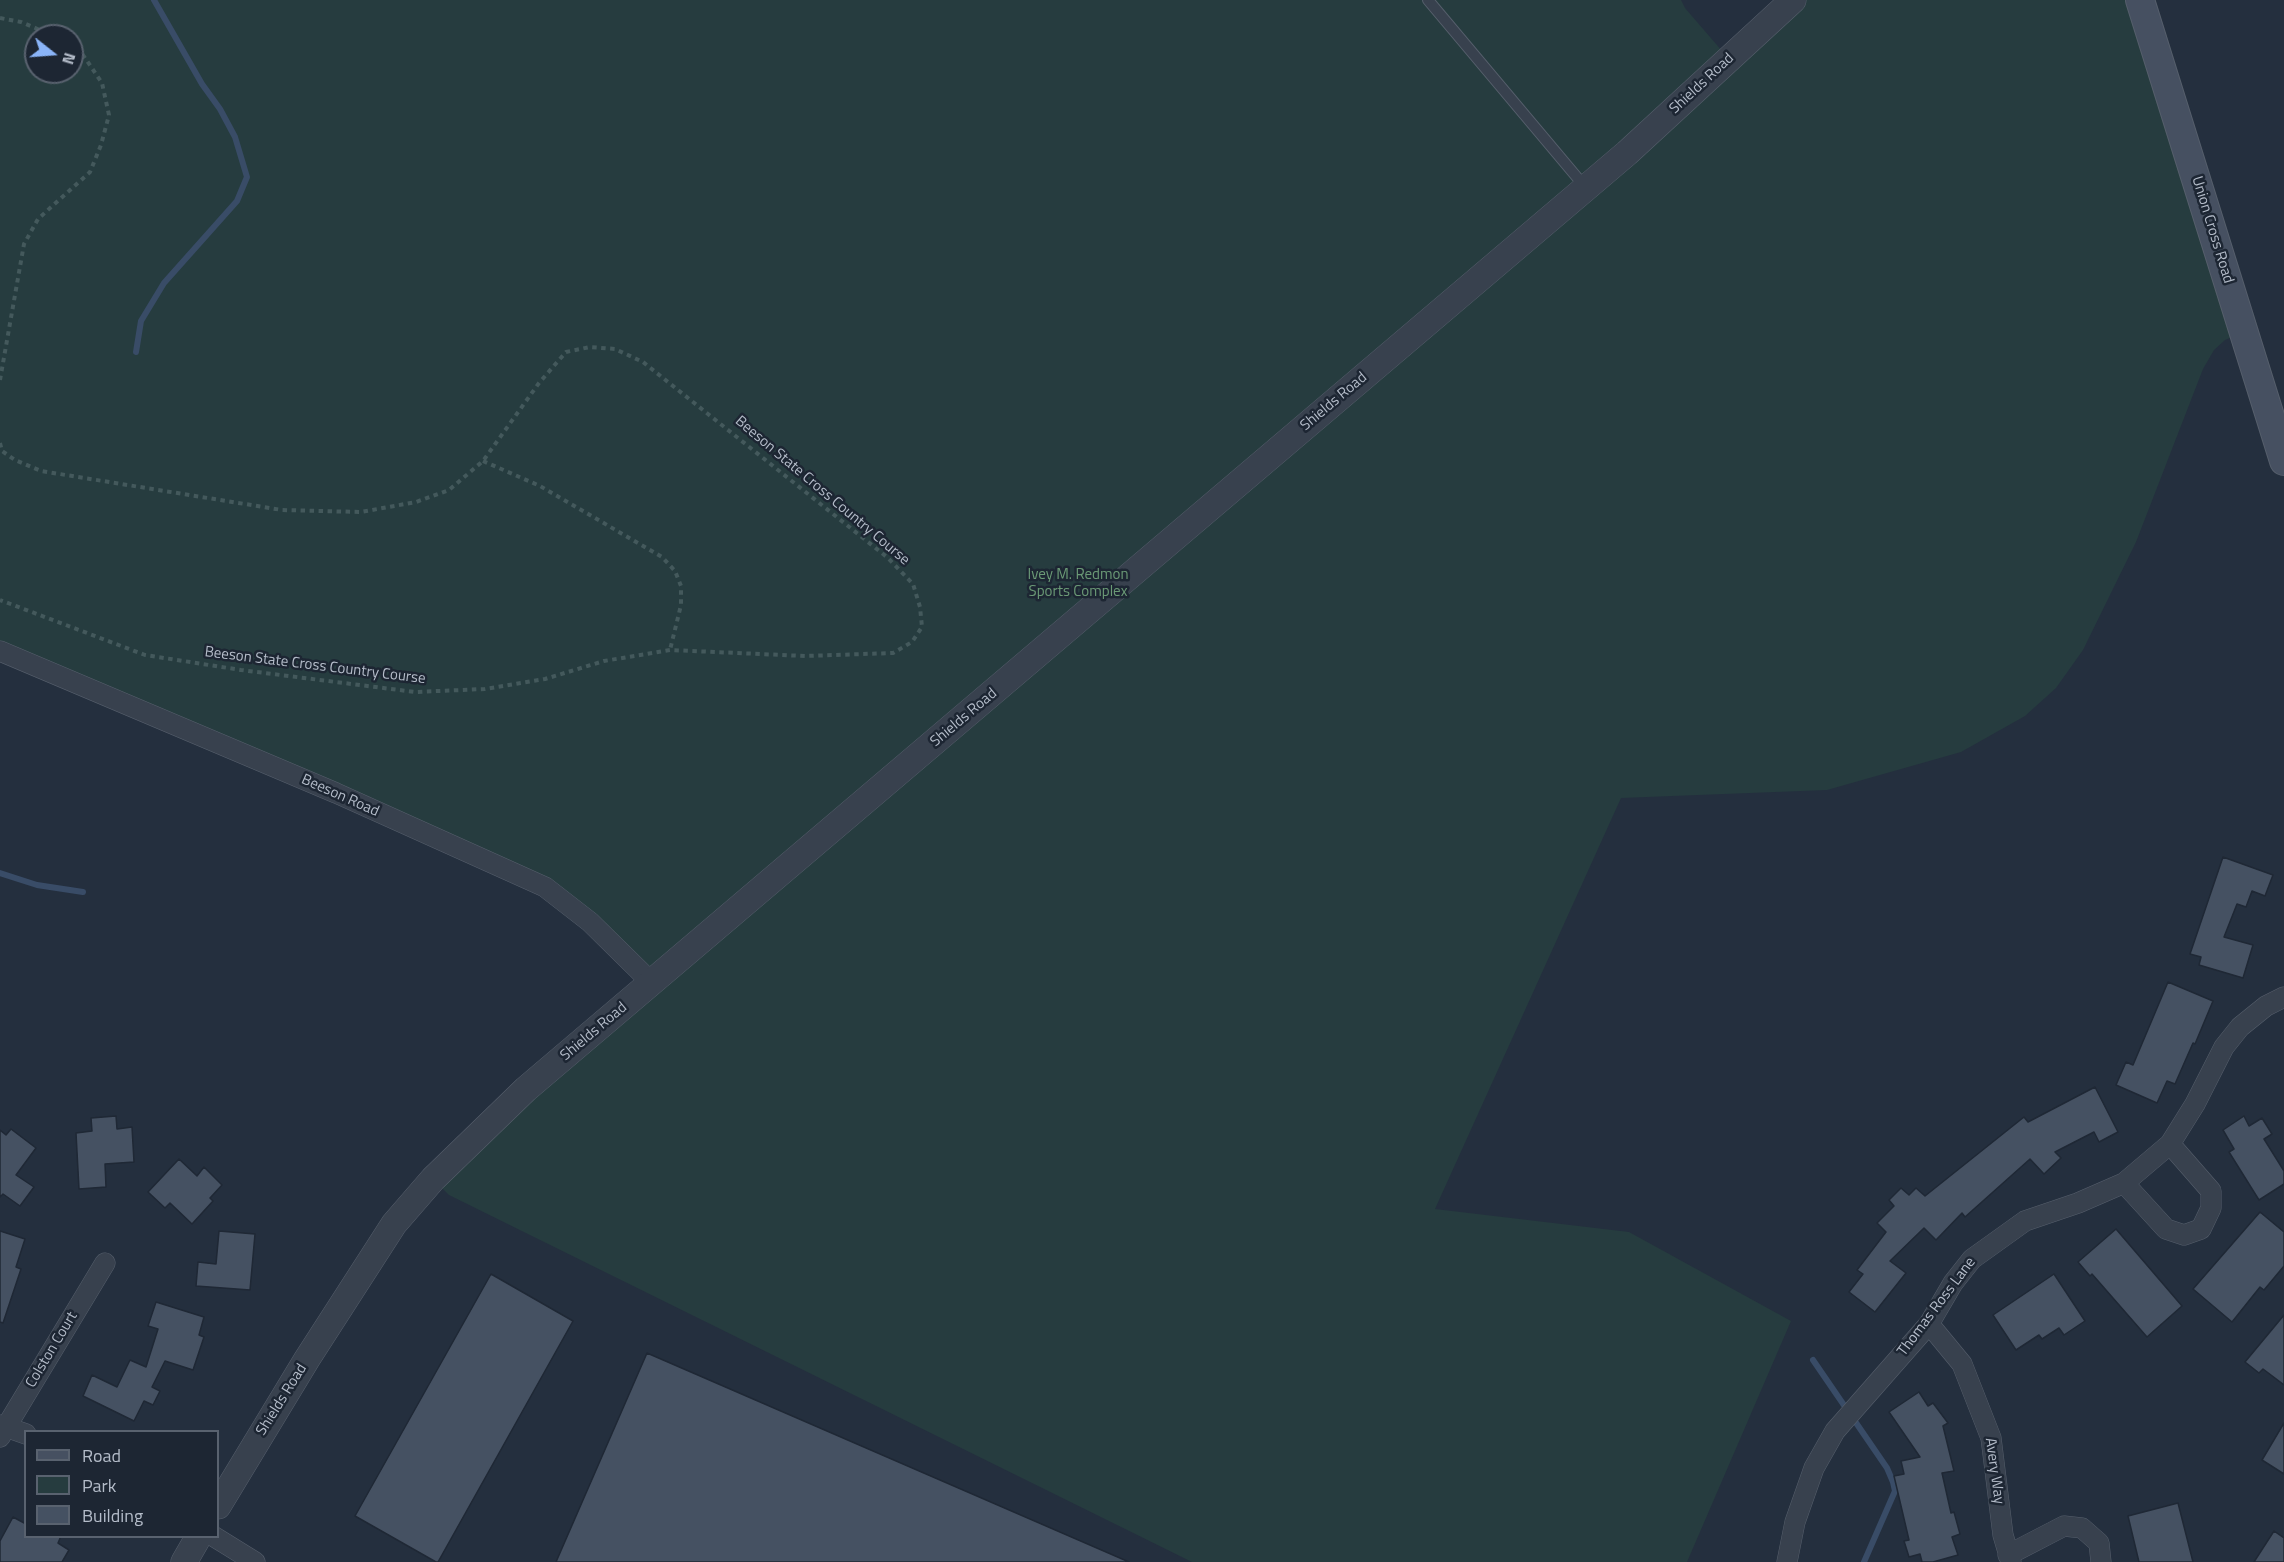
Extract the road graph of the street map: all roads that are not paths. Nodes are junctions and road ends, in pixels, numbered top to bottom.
1 (1428, 0) edge
2 (2140, 0) edge
3 (1789, 1) edge
4 (1586, 188) junction
5 (2284, 460) edge
6 (0, 651) edge
7 (652, 983) junction
8 (2284, 997) edge
9 (2170, 1144) junction
10 (2124, 1183) junction
11 (105, 1263) dead end
12 (1929, 1324) junction
13 (2, 1430) edge
14 (24, 1434) edge
15 (219, 1504) edge
16 (198, 1538) edge
17 (216, 1538) edge
18 (2009, 1558) edge
19 (184, 1562) edge
20 (255, 1562) edge
21 (1787, 1562) edge
22 (2101, 1562) edge

1 - 4 lane
2 - 5 main road, Union Cross Road
3 - 4 street, Shields Road
4 - 7 street, Shields Road
6 - 7 street, Beeson Road
7 - 15 street, Shields Road
8 - 9 street, Thomas Ross Lane
9 - 10 street, Thomas Ross Lane
9 - 10 street
10 - 12 street, Thomas Ross Lane
11 - 13 street, Colston Court
12 - 18 street, Avery Way
12 - 21 street, Thomas Ross Lane
13 - 14 street
16 - 19 street
17 - 20 street
18 - 22 street

